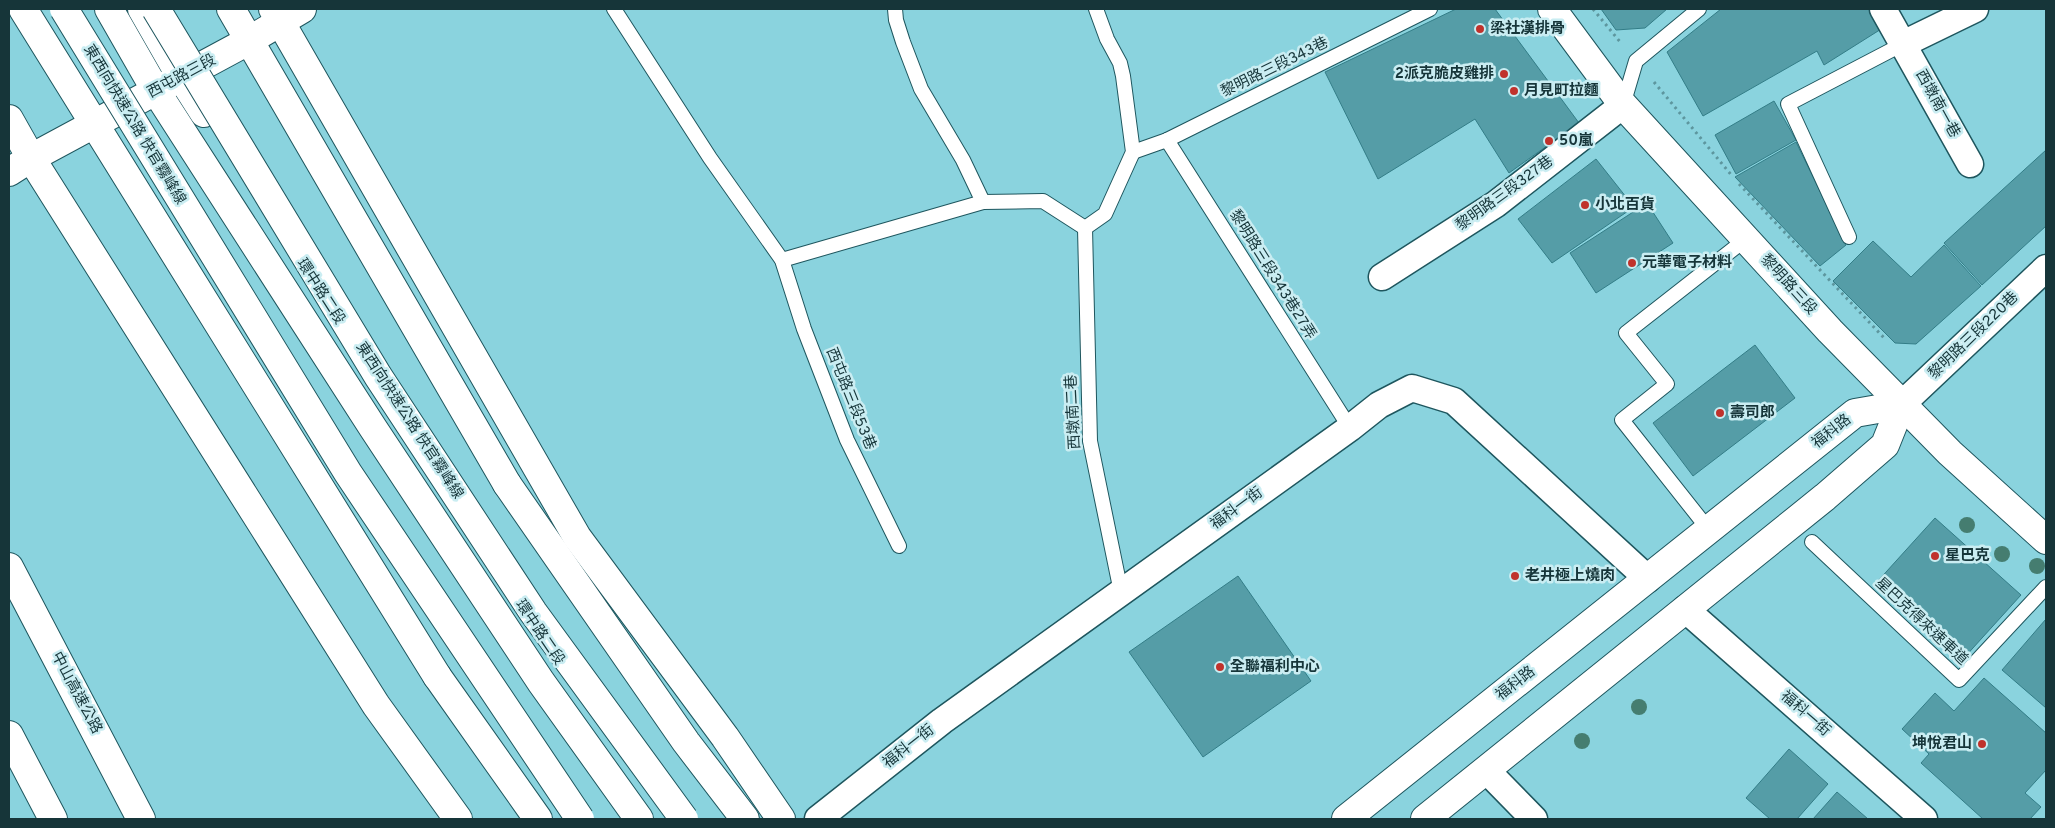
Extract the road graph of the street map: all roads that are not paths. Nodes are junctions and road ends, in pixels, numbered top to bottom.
1 (23, 9) edge
2 (64, 9) edge
3 (109, 9) edge
4 (142, 9) edge
5 (156, 9) edge
6 (231, 9) edge
7 (614, 9) edge
8 (895, 9) edge
9 (1096, 9) edge
10 (1430, 9) edge
11 (1552, 9) edge
12 (1699, 9) edge
13 (1883, 9) edge
14 (1975, 9) edge
15 (285, 13) edge
16 (250, 40) junction
17 (1903, 44) junction
18 (181, 77) junction
19 (156, 91) junction
20 (1623, 105) junction
21 (9, 119) edge
22 (94, 125) junction
23 (1167, 140) junction
24 (1133, 152) junction
25 (1970, 164) dead end
26 (20, 165) edge
27 (983, 202) junction
28 (1085, 228) junction
29 (1849, 237) dead end
30 (1746, 239) junction
31 (782, 260) junction
32 (2046, 268) edge
33 (1382, 277) dead end
34 (1901, 405) junction
35 (1350, 428) junction
36 (1709, 530) junction
37 (2046, 540) edge
38 (1812, 542) dead end
39 (899, 546) dead end
40 (9, 567) edge
41 (1648, 579) junction
42 (2046, 587) edge
43 (1122, 592) junction
44 (1685, 609) junction
45 (9, 735) edge
46 (1487, 772) junction
47 (53, 819) edge
48 (141, 819) edge
49 (458, 819) edge
50 (538, 819) edge
51 (580, 819) edge
52 (639, 819) edge
53 (673, 819) edge
54 (684, 819) edge
55 (745, 819) edge
56 (780, 819) edge
57 (818, 819) edge
58 (1346, 819) edge
59 (1425, 819) edge
60 (1534, 819) edge
61 (1924, 819) edge

1 - 22 main road
2 - 51 main road, 東西向快速公路 快官霧峰線, bridge
3 - 19 main road, 環中路二段
4 - 18 main road, 環中路二段
5 - 54 main road, 東西向快速公路 快官霧峰線, bridge
6 - 16 main road
7 - 31 lane, 西屯路三段53巷
8 - 27 lane
9 - 24 lane
10 - 23 lane, 黎明路三段343巷
11 - 20 main road, 黎明路三段
12 - 20 lane
13 - 17 street, 西墩南一巷
14 - 17 street
15 - 16 main road, 西屯路三段
15 - 56 main road
16 - 18 main road, 西屯路三段
16 - 55 main road
17 - 25 street, 西墩南一巷
17 - 29 lane
18 - 19 main road, 西屯路三段
18 - 53 main road, 環中路二段
19 - 22 main road, 西屯路三段
19 - 52 main road, 環中路二段
20 - 30 main road, 黎明路三段
20 - 33 street, 黎明路三段327巷
21 - 26 main road
22 - 26 main road, 西屯路三段
22 - 50 main road
23 - 24 lane, 黎明路三段343巷
23 - 35 lane, 黎明路三段343巷27弄
24 - 28 lane
26 - 49 main road
27 - 28 lane
27 - 31 lane
28 - 43 lane, 西墩南二巷
30 - 34 main road, 黎明路三段
30 - 36 lane
31 - 39 lane, 西屯路三段53巷
32 - 34 street, 黎明路三段220巷
34 - 36 main road, 福科路
34 - 37 main road, 黎明路三段
34 - 44 main road
35 - 41 street, 福科一街
35 - 43 street, 福科一街
36 - 41 main road, 福科路
38 - 42 lane, 星巴克得來速車道
40 - 48 main road, 中山高速公路
41 - 58 main road, 福科路
43 - 57 street, 福科一街
44 - 46 main road
44 - 61 street, 福科一街
45 - 47 main road
46 - 59 main road
46 - 60 street

